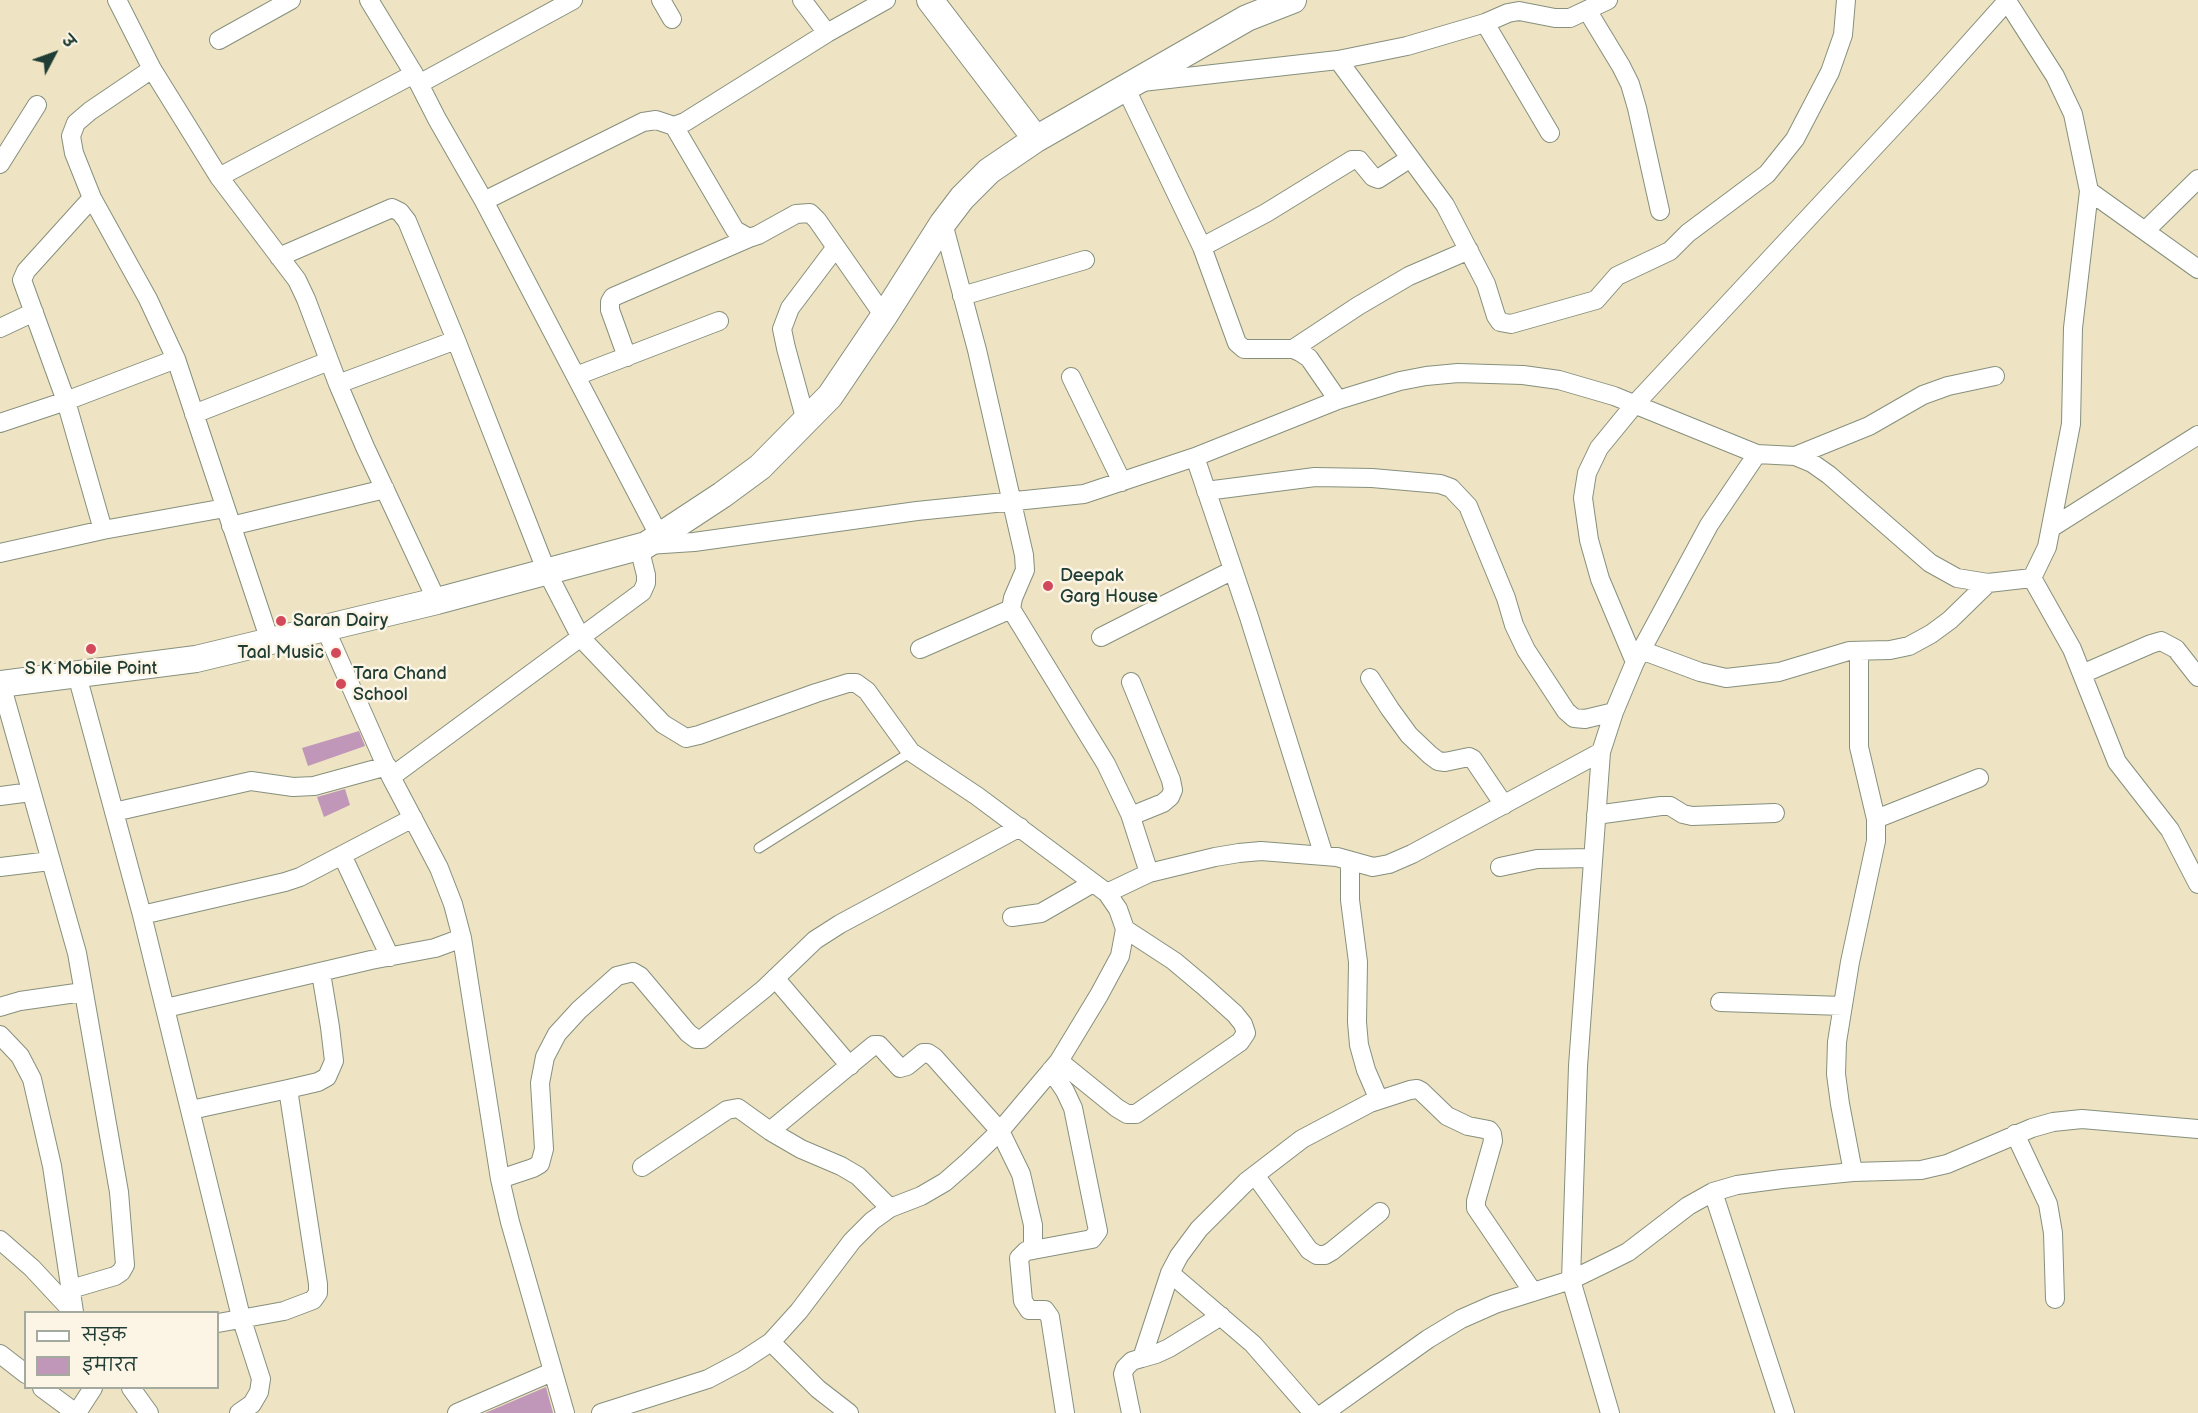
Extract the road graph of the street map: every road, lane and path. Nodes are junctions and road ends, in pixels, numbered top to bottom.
1 (117, 0) edge
2 (291, 0) edge
3 (573, 0) edge
4 (661, 0) edge
5 (802, 0) edge
6 (886, 0) edge
7 (930, 0) edge
8 (1293, 0) edge
9 (1608, 0) edge
10 (1846, 0) edge
11 (371, 1) edge
12 (2007, 1) edge
13 (1587, 10) junction
14 (672, 19) dead end
15 (1485, 23) junction
16 (827, 33) junction
17 (219, 40) dead end
18 (1338, 60) junction
19 (152, 69) junction
20 (417, 79) junction
21 (1132, 85) junction
22 (37, 105) dead end
23 (674, 126) junction
24 (1551, 133) dead end
25 (1036, 139) junction
26 (1409, 159) junction
27 (0, 164) edge
28 (219, 177) junction
29 (2198, 179) edge
30 (2088, 191) junction
31 (92, 198) junction
32 (484, 201) junction
33 (1660, 211) dead end
34 (943, 223) junction
35 (2146, 230) junction
36 (749, 238) junction
37 (836, 247) junction
38 (1202, 247) junction
39 (1469, 250) junction
40 (279, 257) junction
41 (1085, 260) dead end
42 (2198, 269) edge
43 (962, 296) junction
44 (34, 312) junction
45 (884, 316) junction
46 (719, 321) dead end
47 (0, 328) edge
48 (456, 340) junction
49 (1293, 349) junction
50 (627, 357) junction
51 (176, 359) junction
52 (329, 361) junction
53 (576, 376) junction
54 (1995, 376) dead end
55 (1071, 377) dead end
56 (338, 384) junction
57 (1338, 400) junction
58 (66, 401) junction
59 (1635, 404) junction
60 (194, 414) junction
61 (806, 421) junction
62 (0, 423) edge
63 (2198, 435) edge
64 (1757, 454) junction
65 (1795, 456) junction
66 (1194, 457) junction
67 (1122, 482) junction
68 (385, 489) junction
69 (1206, 491) junction
70 (1014, 501) junction
71 (228, 517) junction
72 (2051, 528) junction
73 (102, 530) junction
74 (648, 543) junction
75 (0, 553) edge
76 (546, 570) junction
77 (1233, 570) junction
78 (2032, 578) junction
79 (1988, 583) junction
80 (437, 601) junction
81 (1011, 609) junction
82 (325, 628) junction
83 (581, 638) junction
84 (1101, 638) dead end
85 (270, 641) junction
86 (920, 649) dead end
87 (1859, 651) junction
88 (1638, 656) junction
89 (2082, 674) junction
90 (77, 675) junction
91 (2198, 677) edge
92 (1370, 678) dead end
93 (1131, 682) dead end
94 (1, 684) edge
95 (1614, 712) junction
96 (911, 752) junction
97 (1601, 752) junction
98 (389, 771) junction
99 (1978, 778) dead end
100 (31, 792) junction
101 (0, 796) edge
102 (1504, 805) junction
103 (114, 812) junction
104 (1775, 813) dead end
105 (1131, 816) junction
106 (1596, 816) junction
107 (412, 818) junction
108 (1876, 819) junction
109 (1020, 827) junction
110 (759, 848) dead end
111 (342, 855) junction
112 (1324, 856) junction
113 (1593, 858) junction
114 (50, 861) junction
115 (1350, 861) junction
116 (0, 867) edge
117 (1500, 867) dead end
118 (1149, 873) junction
119 (2198, 884) edge
120 (1100, 888) junction
121 (142, 915) junction
122 (1012, 917) dead end
123 (1125, 929) junction
124 (462, 938) junction
125 (390, 957) junction
126 (321, 973) junction
127 (776, 978) junction
128 (83, 992) junction
129 (1720, 1002) dead end
130 (1843, 1006) junction
131 (0, 1007) edge
132 (166, 1008) junction
133 (0, 1035) edge
134 (1055, 1065) junction
135 (850, 1066) junction
136 (288, 1089) junction
137 (1379, 1100) junction
138 (191, 1110) junction
139 (2198, 1129) edge
140 (770, 1131) junction
141 (1000, 1131) junction
142 (2015, 1134) junction
143 (642, 1167) dead end
144 (1853, 1172) junction
145 (1255, 1175) junction
146 (500, 1179) junction
147 (1713, 1192) junction
148 (890, 1208) junction
149 (1380, 1212) dead end
150 (0, 1239) edge
151 (1033, 1250) junction
152 (1170, 1273) junction
153 (1571, 1280) junction
154 (71, 1289) junction
155 (1533, 1292) junction
156 (2055, 1299) dead end
157 (73, 1311) edge
158 (74, 1311) edge
159 (1221, 1316) junction
160 (241, 1317) junction
161 (219, 1323) edge
162 (771, 1342) junction
163 (0, 1354) edge
164 (1142, 1358) junction
165 (24, 1372) edge
166 (552, 1372) junction
167 (43, 1389) edge
168 (92, 1389) edge
169 (132, 1389) edge
170 (149, 1413) edge
171 (239, 1413) edge
172 (457, 1413) edge
173 (565, 1413) edge
174 (602, 1413) edge
175 (849, 1413) edge
176 (1065, 1413) edge
177 (1131, 1413) edge
178 (1313, 1413) edge
179 (1324, 1413) edge
180 (1610, 1413) edge
181 (1785, 1413) edge

1 - 19 street
2 - 17 street
3 - 20 street
4 - 14 street
5 - 16 street
6 - 16 street
7 - 25 main road
8 - 21 main road
9 - 13 street
10 - 39 street
11 - 20 street
12 - 30 street
12 - 59 street
13 - 15 street
13 - 33 street
15 - 18 street
15 - 24 street
16 - 23 street
18 - 21 street
18 - 26 street
19 - 28 street
19 - 31 street
20 - 28 street
20 - 32 street
21 - 25 main road
21 - 38 street
22 - 27 street
23 - 32 street
23 - 36 street
25 - 34 main road
26 - 38 street
26 - 39 street
28 - 40 street
29 - 35 street
30 - 35 street
30 - 72 street
31 - 44 street
31 - 51 street
32 - 53 street
34 - 43 street
34 - 45 main road
35 - 42 street
36 - 37 street
36 - 50 street
37 - 45 street
37 - 61 street
38 - 49 street
39 - 49 street
40 - 48 street
40 - 52 street
41 - 43 street
43 - 70 street
44 - 47 street
44 - 58 street
45 - 61 main road
46 - 50 street
48 - 56 street
48 - 76 street
49 - 57 street
50 - 53 street
51 - 58 street
51 - 60 street
52 - 56 street
52 - 60 street
53 - 74 street
54 - 65 street
55 - 67 street
56 - 68 street
57 - 59 street
57 - 66 street
58 - 62 street
58 - 73 street
59 - 64 street
59 - 88 street
60 - 71 street
61 - 74 main road
63 - 72 street
64 - 65 street
64 - 88 street
65 - 79 street
66 - 67 street
66 - 69 street
67 - 70 street
68 - 71 street
68 - 80 street
69 - 77 street
69 - 95 street
70 - 74 street
70 - 81 street
71 - 73 street
71 - 85 street
72 - 78 street
73 - 75 street
74 - 76 main road
74 - 83 street
76 - 80 main road
76 - 83 street
77 - 84 street
77 - 112 street
78 - 79 street
78 - 89 street
79 - 87 street
80 - 82 main road
81 - 86 street
81 - 105 street
82 - 85 main road
82 - 98 street
83 - 96 street
83 - 98 street
85 - 90 main road
87 - 88 street
87 - 108 street
88 - 95 street
89 - 91 street
89 - 119 street
90 - 94 main road
90 - 103 street
92 - 102 street
93 - 105 street
94 - 100 street
95 - 97 street
96 - 109 street
96 - 110 lane
97 - 102 street
97 - 106 street
98 - 103 street
98 - 107 street
99 - 108 street
100 - 101 street
100 - 114 street
102 - 115 street
103 - 121 street
104 - 106 street
105 - 118 street
106 - 113 street
107 - 111 street
107 - 124 street
108 - 130 street
109 - 120 street
109 - 127 street
111 - 121 street
111 - 125 street
112 - 115 street
112 - 118 street
113 - 117 street
113 - 153 street
114 - 116 street
114 - 128 street
115 - 137 street
118 - 120 street
120 - 122 street
120 - 123 street
121 - 132 street
123 - 134 street
123 - 134 street
124 - 125 street
124 - 146 street
125 - 126 street
126 - 132 street
126 - 136 street
127 - 135 street
127 - 146 street
128 - 131 street
128 - 154 street
129 - 130 street
130 - 144 street
132 - 138 street
133 - 154 street
134 - 141 street
134 - 151 street
135 - 140 street
135 - 141 street
136 - 138 street
136 - 160 street
137 - 145 street
137 - 155 street
138 - 160 street
139 - 142 street
140 - 143 street
140 - 148 street
141 - 148 street
141 - 151 street
142 - 144 street
142 - 156 street
144 - 147 street
145 - 149 street
145 - 152 street
146 - 166 street
147 - 153 street
147 - 181 street
148 - 162 street
150 - 157 street
151 - 176 street
152 - 159 street
152 - 164 street
153 - 155 street
153 - 180 street
154 - 158 street
155 - 179 street
159 - 164 street
159 - 178 street
160 - 161 street
160 - 171 street
162 - 174 street
162 - 175 street
163 - 165 street
164 - 177 street
166 - 172 street
166 - 173 street
167 - 168 street
169 - 170 street

